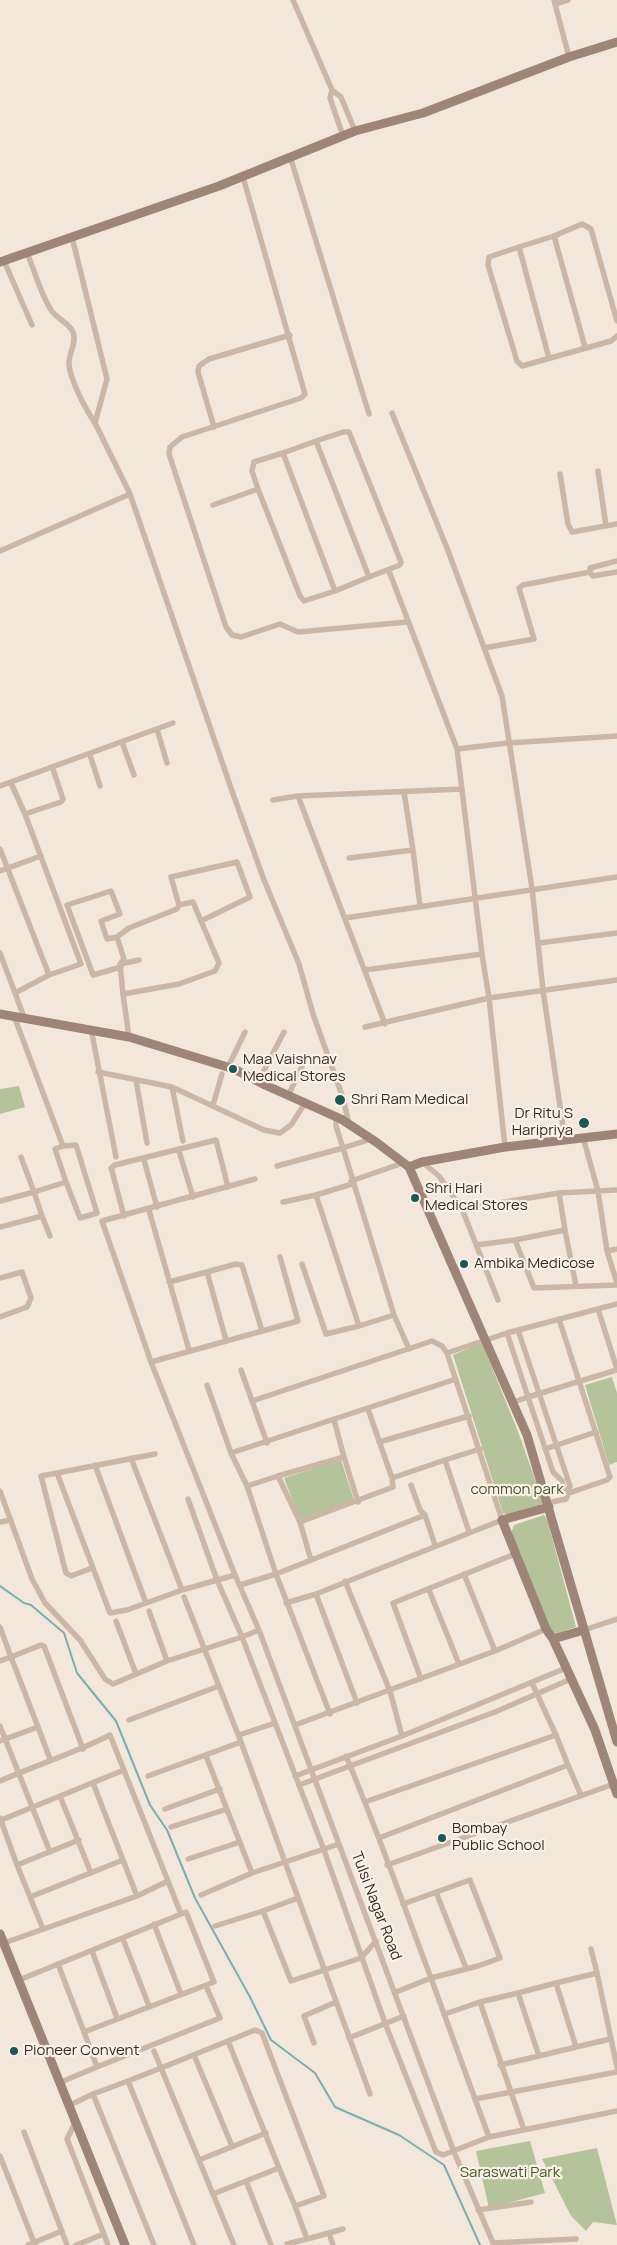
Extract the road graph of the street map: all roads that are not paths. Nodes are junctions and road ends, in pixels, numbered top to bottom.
1 (293, 0) edge
2 (568, 0) edge
3 (554, 2) edge
4 (617, 42) edge
5 (569, 57) junction
6 (332, 90) junction
7 (354, 131) junction
8 (343, 136) junction
9 (290, 156) junction
10 (243, 177) junction
11 (554, 236) junction
12 (72, 237) junction
13 (519, 248) junction
14 (27, 253) junction
15 (2, 261) edge
16 (617, 320) edge
17 (32, 325) dead end
18 (290, 335) junction
19 (617, 336) edge
20 (585, 346) junction
21 (549, 358) junction
22 (392, 413) dead end
23 (369, 414) dead end
24 (95, 423) junction
25 (214, 427) junction
26 (316, 441) junction
27 (283, 453) junction
28 (598, 471) dead end
29 (560, 474) dead end
30 (258, 488) junction
31 (130, 494) junction
32 (213, 505) dead end
33 (617, 524) edge
34 (606, 526) junction
35 (0, 552) edge
36 (617, 561) edge
37 (389, 571) junction
38 (590, 572) junction
39 (617, 572) edge
40 (369, 577) junction
41 (335, 591) junction
42 (407, 622) junction
43 (484, 648) junction
44 (173, 723) dead end
45 (157, 729) junction
46 (617, 736) edge
47 (122, 742) junction
48 (508, 743) junction
49 (457, 749) junction
50 (90, 755) junction
51 (168, 763) dead end
52 (53, 769) junction
53 (134, 775) dead end
54 (11, 782) junction
55 (0, 786) edge
56 (100, 786) dead end
57 (462, 789) junction
58 (404, 792) junction
59 (298, 796) junction
60 (273, 800) dead end
61 (25, 814) junction
62 (0, 849) edge
63 (413, 850) junction
64 (41, 856) junction
65 (349, 858) dead end
66 (7, 867) junction
67 (0, 871) edge
68 (617, 877) edge
69 (532, 888) junction
70 (476, 897) junction
71 (180, 905) junction
72 (420, 906) junction
73 (345, 918) junction
74 (201, 921) junction
75 (617, 933) edge
76 (117, 937) junction
77 (539, 944) junction
78 (0, 953) edge
79 (482, 954) junction
80 (140, 960) dead end
81 (120, 966) junction
82 (365, 970) junction
83 (49, 975) junction
84 (617, 980) edge
85 (543, 990) junction
86 (15, 993) junction
87 (124, 994) junction
88 (489, 998) junction
89 (1, 1012) edge
90 (14, 1016) junction
91 (24, 1017) junction
92 (385, 1024) junction
93 (365, 1027) dead end
94 (92, 1029) junction
95 (245, 1032) dead end
96 (284, 1032) dead end
97 (129, 1036) junction
98 (307, 1056) dead end
99 (225, 1070) junction
100 (98, 1072) junction
101 (136, 1080) junction
102 (258, 1082) junction
103 (172, 1087) junction
104 (288, 1096) junction
105 (305, 1103) junction
106 (213, 1105) junction
107 (336, 1116) junction
108 (348, 1124) junction
109 (617, 1134) edge
110 (583, 1137) junction
111 (371, 1138) junction
112 (562, 1139) junction
113 (182, 1141) dead end
114 (148, 1142) dead end
115 (63, 1146) junction
116 (505, 1147) junction
117 (342, 1148) junction
118 (179, 1151) junction
119 (22, 1157) dead end
120 (116, 1157) dead end
121 (144, 1160) junction
122 (422, 1162) junction
123 (406, 1165) junction
124 (276, 1166) dead end
125 (256, 1178) dead end
126 (66, 1182) junction
127 (352, 1182) junction
128 (228, 1187) junction
129 (617, 1190) edge
130 (598, 1191) junction
131 (34, 1192) junction
132 (559, 1194) junction
133 (316, 1195) junction
134 (193, 1197) junction
135 (0, 1201) edge
136 (283, 1202) dead end
137 (157, 1207) junction
138 (462, 1209) junction
139 (149, 1210) junction
140 (42, 1216) junction
141 (124, 1216) junction
142 (0, 1227) edge
143 (565, 1230) junction
144 (50, 1236) dead end
145 (515, 1240) junction
146 (476, 1245) junction
147 (617, 1249) edge
148 (607, 1251) junction
149 (280, 1257) dead end
150 (302, 1264) dead end
151 (207, 1272) junction
152 (0, 1278) edge
153 (169, 1282) junction
154 (617, 1284) edge
155 (576, 1286) junction
156 (498, 1300) dead end
157 (617, 1304) edge
158 (598, 1309) junction
159 (394, 1315) junction
160 (0, 1317) edge
161 (559, 1319) junction
162 (359, 1326) junction
163 (518, 1330) junction
164 (262, 1331) junction
165 (507, 1333) junction
166 (486, 1339) junction
167 (226, 1340) junction
168 (189, 1350) junction
169 (409, 1350) junction
170 (447, 1353) junction
171 (151, 1362) junction
172 (241, 1370) dead end
173 (617, 1370) edge
174 (456, 1379) junction
175 (578, 1382) junction
176 (207, 1385) dead end
177 (538, 1393) junction
178 (528, 1397) junction
179 (252, 1401) junction
180 (514, 1402) junction
181 (368, 1409) junction
182 (469, 1416) junction
183 (334, 1420) junction
184 (596, 1432) junction
185 (379, 1442) junction
186 (267, 1443) junction
187 (556, 1446) junction
188 (480, 1449) junction
189 (545, 1449) junction
190 (231, 1453) junction
191 (155, 1454) dead end
192 (344, 1457) junction
193 (130, 1458) junction
194 (445, 1460) junction
195 (95, 1465) junction
196 (57, 1473) junction
197 (278, 1476) junction
198 (392, 1478) junction
199 (412, 1485) dead end
200 (247, 1486) junction
201 (0, 1491) edge
202 (568, 1495) junction
203 (188, 1499) dead end
204 (358, 1502) junction
205 (549, 1505) junction
206 (425, 1515) junction
207 (11, 1520) junction
208 (502, 1520) junction
209 (0, 1522) edge
210 (300, 1522) junction
211 (469, 1532) junction
212 (435, 1545) junction
213 (515, 1554) junction
214 (311, 1560) junction
215 (92, 1568) junction
216 (276, 1574) junction
217 (464, 1574) junction
218 (235, 1575) junction
219 (218, 1580) junction
220 (345, 1581) junction
221 (240, 1585) junction
222 (182, 1590) junction
223 (429, 1590) junction
224 (316, 1594) junction
225 (184, 1597) dead end
226 (146, 1603) junction
227 (286, 1603) junction
228 (149, 1611) dead end
229 (617, 1619) edge
230 (116, 1620) dead end
231 (0, 1627) edge
232 (546, 1629) junction
233 (259, 1630) junction
234 (584, 1630) junction
235 (242, 1637) junction
236 (553, 1639) junction
237 (205, 1650) junction
238 (495, 1652) junction
239 (11, 1657) junction
240 (167, 1661) junction
241 (0, 1662) edge
242 (459, 1664) junction
243 (566, 1668) junction
244 (136, 1674) junction
245 (421, 1679) junction
246 (572, 1679) junction
247 (532, 1682) junction
248 (219, 1686) junction
249 (390, 1691) junction
250 (536, 1693) junction
251 (357, 1703) junction
252 (330, 1714) junction
253 (129, 1720) dead end
254 (275, 1722) junction
255 (295, 1725) junction
256 (0, 1726) edge
257 (38, 1727) junction
258 (556, 1735) junction
259 (402, 1736) junction
260 (240, 1739) junction
261 (2, 1740) edge
262 (617, 1742) edge
263 (83, 1749) junction
264 (206, 1756) junction
265 (346, 1756) junction
266 (50, 1759) junction
267 (568, 1765) junction
268 (350, 1767) junction
269 (311, 1769) junction
270 (124, 1770) junction
271 (18, 1773) junction
272 (148, 1776) dead end
273 (295, 1776) junction
274 (315, 1780) junction
275 (0, 1781) edge
276 (93, 1782) junction
277 (614, 1784) junction
278 (299, 1785) junction
279 (220, 1789) junction
280 (617, 1794) edge
281 (60, 1796) junction
282 (581, 1796) junction
283 (365, 1802) junction
284 (32, 1807) junction
285 (165, 1809) dead end
286 (227, 1809) junction
287 (1, 1819) edge
288 (171, 1827) dead end
289 (380, 1838) junction
290 (79, 1840) junction
291 (240, 1842) junction
292 (339, 1844) junction
293 (324, 1850) junction
294 (50, 1852) junction
295 (188, 1859) dead end
296 (122, 1860) junction
297 (285, 1861) junction
298 (17, 1865) junction
299 (387, 1865) junction
300 (91, 1872) junction
301 (252, 1873) junction
302 (168, 1881) junction
303 (436, 1892) junction
304 (201, 1894) dead end
305 (137, 1896) junction
306 (30, 1897) junction
307 (298, 1898) junction
308 (403, 1904) junction
309 (263, 1911) junction
310 (181, 1914) junction
311 (154, 1924) junction
312 (215, 1926) dead end
313 (42, 1929) junction
314 (0, 1934) edge
315 (122, 1939) junction
316 (376, 1941) junction
317 (4, 1943) junction
318 (591, 1949) dead end
319 (92, 1951) junction
320 (361, 1958) junction
321 (58, 1964) junction
322 (466, 1968) junction
323 (324, 1970) junction
324 (596, 1973) junction
325 (431, 1978) junction
326 (19, 1980) junction
327 (556, 1983) junction
328 (206, 1986) junction
329 (396, 1992) junction
330 (518, 1993) junction
331 (181, 1994) junction
332 (336, 2002) junction
333 (480, 2002) junction
334 (149, 2006) junction
335 (445, 2014) junction
336 (404, 2016) junction
337 (118, 2018) junction
338 (385, 2023) junction
339 (84, 2032) junction
340 (349, 2038) junction
341 (610, 2039) junction
342 (228, 2041) junction
343 (314, 2043) dead end
344 (576, 2047) junction
345 (154, 2051) dead end
346 (194, 2055) junction
347 (539, 2056) junction
348 (500, 2066) junction
349 (97, 2067) junction
350 (617, 2067) edge
351 (161, 2068) junction
352 (617, 2072) edge
353 (128, 2081) junction
354 (61, 2082) junction
355 (509, 2092) junction
356 (93, 2094) junction
357 (370, 2094) dead end
358 (475, 2099) junction
359 (70, 2105) junction
360 (617, 2111) edge
361 (76, 2121) junction
362 (524, 2130) junction
363 (24, 2132) dead end
364 (266, 2133) junction
365 (489, 2137) junction
366 (232, 2146) junction
367 (454, 2152) junction
368 (0, 2156) edge
369 (199, 2160) junction
370 (279, 2168) junction
371 (246, 2181) junction
372 (213, 2194) junction
373 (531, 2202) dead end
374 (295, 2206) junction
375 (478, 2210) junction
376 (343, 2229) dead end
377 (62, 2231) junction
378 (329, 2233) junction
379 (104, 2234) junction
380 (307, 2239) junction
381 (576, 2239) dead end
382 (32, 2244) edge
383 (494, 2244) edge
384 (67, 2245) edge
385 (76, 2245) edge
386 (108, 2245) edge
387 (125, 2245) edge
388 (154, 2245) edge
389 (194, 2245) edge
390 (234, 2245) edge
391 (271, 2245) edge
392 (285, 2245) edge
393 (333, 2245) edge

1 - 6 street
2 - 3 street
3 - 5 street
4 - 5 street
5 - 7 street
6 - 7 street
6 - 8 street
7 - 8 street
8 - 9 street
9 - 10 street
9 - 23 street
10 - 12 street
10 - 18 street
11 - 13 street
11 - 16 street
11 - 20 street
12 - 14 street
12 - 24 street
13 - 21 street
13 - 21 street
14 - 15 street
14 - 24 street
15 - 17 street
18 - 25 street
18 - 25 street
19 - 20 street
20 - 21 street
22 - 43 street
24 - 31 street
25 - 42 street
26 - 27 street
26 - 37 street
26 - 40 street
27 - 30 street
27 - 41 street
28 - 34 street
29 - 34 street
30 - 32 street
30 - 41 street
31 - 35 street
31 - 108 street
33 - 34 street
36 - 38 street
37 - 40 street
37 - 42 street
38 - 39 street
38 - 43 street
40 - 41 street
42 - 49 street
43 - 48 street
44 - 45 street
45 - 47 street
45 - 51 street
46 - 48 street
47 - 50 street
47 - 53 street
48 - 49 street
48 - 69 street
49 - 57 street
50 - 52 street
50 - 56 street
52 - 54 street
52 - 61 street
54 - 55 street
54 - 61 street
57 - 58 street
57 - 70 street
58 - 59 street
58 - 63 street
59 - 60 street
59 - 73 street
61 - 64 street
62 - 66 street
63 - 65 street
63 - 72 street
64 - 66 street
64 - 83 street
66 - 67 street
66 - 83 street
68 - 69 street
69 - 70 street
69 - 77 street
70 - 72 street
70 - 79 street
71 - 74 street
71 - 74 street
71 - 76 street
72 - 73 street
73 - 82 street
74 - 87 street
75 - 77 street
76 - 81 street
76 - 81 street
77 - 85 street
78 - 86 street
79 - 82 street
79 - 88 street
80 - 81 street
81 - 87 street
82 - 92 street
83 - 86 street
84 - 85 street
85 - 88 street
85 - 112 street
86 - 91 street
87 - 97 street
88 - 92 street
88 - 116 street
89 - 90 street
90 - 91 street
90 - 115 street
91 - 94 street
92 - 93 street
94 - 97 street
94 - 100 street
95 - 99 street
96 - 102 street
97 - 99 street
98 - 104 street
99 - 102 street
99 - 106 street
100 - 101 street
100 - 120 street
101 - 103 street
101 - 114 street
102 - 104 street
103 - 106 street
103 - 113 street
104 - 105 street
105 - 106 street
105 - 107 street
107 - 108 street
107 - 117 street
108 - 111 street
109 - 110 street
110 - 112 street
110 - 130 street
111 - 117 street
111 - 123 street
112 - 116 street
115 - 126 street
115 - 126 street
116 - 122 street
117 - 124 street
117 - 127 street
118 - 121 street
118 - 128 street
118 - 134 street
119 - 131 street
121 - 137 street
121 - 141 street
122 - 123 street
122 - 138 street
123 - 127 street
123 - 166 street
125 - 128 street
126 - 131 street
127 - 133 street
127 - 159 street
128 - 134 street
129 - 130 street
130 - 132 street
130 - 148 street
131 - 135 street
131 - 140 street
132 - 138 street
132 - 143 street
133 - 136 street
133 - 162 street
134 - 137 street
137 - 139 street
138 - 146 street
139 - 141 street
139 - 153 street
140 - 142 street
140 - 144 street
141 - 171 street, Tulsi Nagar Road
143 - 145 street
143 - 155 street
145 - 146 street
145 - 155 street
146 - 156 street
147 - 148 street
148 - 154 street
149 - 164 street
150 - 162 street
151 - 153 street
151 - 164 street
151 - 167 street
152 - 160 street
153 - 168 street
154 - 155 street
157 - 158 street
158 - 161 street
158 - 173 street
159 - 162 street
159 - 169 street
161 - 163 street
161 - 175 street
163 - 165 street
163 - 177 street
164 - 167 street
165 - 166 street
165 - 178 street
166 - 170 street
166 - 180 street
167 - 168 street
168 - 171 street
169 - 170 street
169 - 179 street
170 - 174 street
171 - 218 street, Tulsi Nagar Road
172 - 179 street
173 - 175 street
174 - 181 street
174 - 182 street
175 - 177 street
175 - 184 street
176 - 190 street
177 - 178 street
177 - 187 street
178 - 180 street
178 - 189 street
179 - 186 street
180 - 205 street
181 - 183 street
181 - 185 street
182 - 185 street
182 - 188 street
183 - 186 street
183 - 192 street
184 - 187 street
184 - 202 street
185 - 198 street
186 - 190 street
187 - 189 street
187 - 202 street
188 - 194 street
188 - 208 street
189 - 202 street
190 - 200 street
191 - 193 street
192 - 197 street
192 - 204 street
193 - 195 street
193 - 222 street
194 - 198 street
194 - 211 street
195 - 196 street
195 - 226 street
196 - 215 street
196 - 215 street
197 - 200 street
197 - 210 street
198 - 204 street
199 - 206 street
200 - 216 street
201 - 207 street
202 - 205 street
203 - 219 street
204 - 210 street
205 - 208 street
205 - 234 street
206 - 212 street
206 - 214 street
207 - 209 street
207 - 244 street
208 - 211 street
208 - 213 street
210 - 214 street
211 - 212 street
212 - 220 street
213 - 217 street
213 - 232 street
214 - 216 street
215 - 226 street
216 - 221 street
216 - 227 street
217 - 223 street
217 - 238 street
218 - 219 street
218 - 221 street, Tulsi Nagar Road
219 - 222 street
219 - 235 street
220 - 224 street
220 - 249 street
221 - 233 street, Tulsi Nagar Road
222 - 226 street
223 - 242 street
223 - 245 street
224 - 227 street
224 - 251 street
225 - 237 street
227 - 252 street
228 - 240 street
229 - 234 street
230 - 244 street
231 - 239 street
232 - 236 street
232 - 238 street
233 - 235 street
233 - 255 street, Tulsi Nagar Road
234 - 236 street
234 - 262 street
235 - 237 street
235 - 254 street
236 - 243 street
237 - 240 street
237 - 248 street
238 - 242 street
239 - 241 street
239 - 257 street
239 - 263 street
240 - 244 street
242 - 245 street
243 - 246 street
243 - 247 street
245 - 249 street
246 - 250 street
246 - 277 street
247 - 250 street
247 - 259 street
248 - 253 street
248 - 260 street
249 - 251 street
249 - 259 street
250 - 258 street
250 - 268 street
251 - 252 street
252 - 255 street
254 - 260 street
254 - 273 street
255 - 269 street, Tulsi Nagar Road
256 - 261 street
257 - 261 street
257 - 266 street
258 - 267 street
258 - 283 street
259 - 265 street
260 - 264 street
260 - 297 street
261 - 271 street
263 - 266 street
263 - 270 street
264 - 272 street
264 - 279 street
265 - 268 street
265 - 269 street
266 - 271 street
267 - 282 street
267 - 289 street
268 - 274 street
268 - 283 street
269 - 273 street
269 - 274 street, Tulsi Nagar Road
270 - 276 street
270 - 302 street
271 - 275 street
271 - 284 street
273 - 278 street
274 - 278 street
274 - 292 street, Tulsi Nagar Road
276 - 281 street
276 - 296 street
277 - 280 street
277 - 282 street
278 - 293 street
279 - 285 street
279 - 286 street
281 - 284 street
281 - 290 street
282 - 299 street
283 - 289 street
284 - 287 street
284 - 294 street
286 - 288 street
286 - 291 street
287 - 298 street
289 - 299 street
290 - 294 street
290 - 300 street
291 - 295 street
291 - 301 street
292 - 293 street
292 - 316 street, Tulsi Nagar Road
293 - 297 street
293 - 320 street
294 - 298 street
296 - 300 street
296 - 305 street
297 - 301 street
297 - 307 street
298 - 306 street
299 - 308 street
300 - 306 street
301 - 304 street
302 - 305 street
302 - 310 street
303 - 308 street
303 - 322 street
303 - 322 street
305 - 313 street
306 - 313 street
307 - 309 street
307 - 323 street
308 - 325 street
309 - 312 street
309 - 323 street
310 - 311 street
310 - 328 street
311 - 315 street
311 - 331 street
313 - 317 street
314 - 317 street
315 - 319 street
315 - 334 street
316 - 320 street
316 - 329 street, Tulsi Nagar Road
317 - 326 street
318 - 324 street
319 - 321 street
319 - 337 street
320 - 323 street
320 - 338 street
321 - 326 street
321 - 339 street
322 - 325 street
323 - 332 street
324 - 327 street
324 - 341 street
325 - 329 street
325 - 335 street
326 - 354 street
327 - 330 street
327 - 344 street
328 - 331 street
328 - 349 street
329 - 336 street, Tulsi Nagar Road
330 - 333 street
330 - 347 street
331 - 334 street
332 - 340 street
332 - 343 street
333 - 335 street
333 - 348 street
334 - 337 street
335 - 358 street
336 - 338 street
336 - 367 street, Tulsi Nagar Road
337 - 339 street
338 - 340 street
338 - 367 street
339 - 349 street
340 - 357 street
341 - 344 street
341 - 350 street
342 - 346 street
342 - 364 street
342 - 374 street
344 - 347 street
345 - 351 street
346 - 351 street
346 - 366 street
347 - 348 street
348 - 355 street
349 - 354 street
351 - 353 street
351 - 369 street
352 - 355 street
353 - 356 street
353 - 389 street
354 - 359 street
355 - 358 street
355 - 362 street
356 - 359 street
356 - 388 street
358 - 365 street
359 - 361 street
360 - 362 street
361 - 379 street
361 - 387 street
362 - 365 street
363 - 377 street
364 - 366 street
364 - 370 street
365 - 367 street
366 - 369 street
367 - 375 street, Tulsi Nagar Road
368 - 382 street
369 - 372 street
370 - 371 street
370 - 374 street
371 - 372 street
371 - 391 street
372 - 390 street
373 - 375 street
374 - 380 street
375 - 383 street, Tulsi Nagar Road
376 - 378 street
377 - 382 street
377 - 384 street
378 - 380 street
378 - 393 street
379 - 385 street
379 - 386 street
380 - 392 street
381 - 383 street

